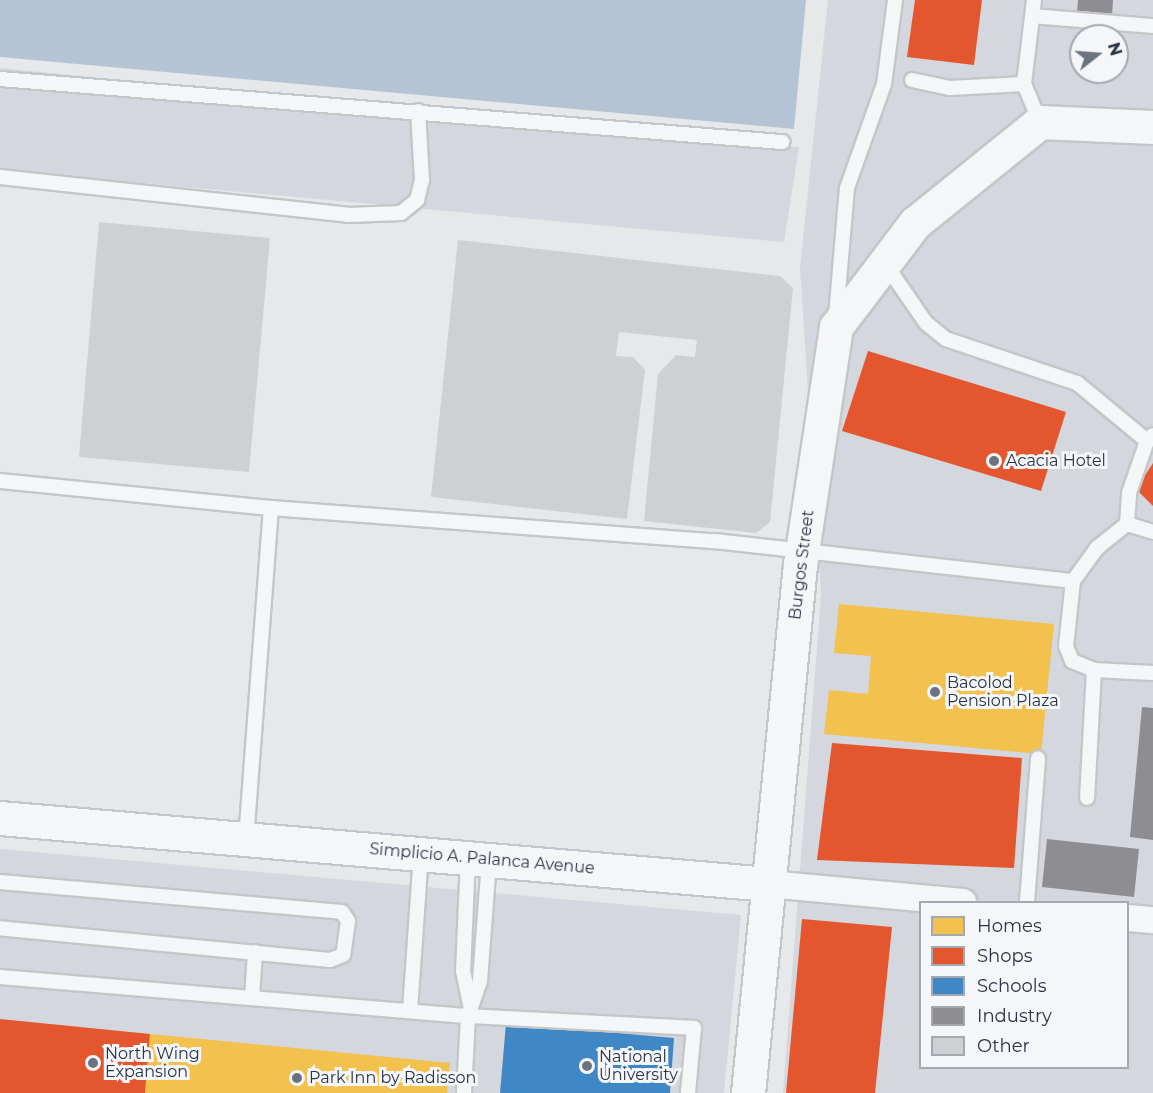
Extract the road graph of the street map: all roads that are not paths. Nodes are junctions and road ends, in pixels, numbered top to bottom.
1 (895, 0) edge
2 (1034, 0) edge
3 (1033, 16) junction
4 (1153, 26) edge
5 (0, 80) edge
6 (912, 80) dead end
7 (1024, 84) junction
8 (418, 111) junction
9 (1040, 122) junction
10 (1153, 127) edge
11 (782, 142) dead end
12 (0, 177) edge
13 (886, 265) junction
14 (836, 327) junction
15 (1150, 438) edge
16 (0, 481) edge
17 (271, 508) junction
18 (1127, 524) junction
19 (1153, 532) edge
20 (803, 550) junction
21 (1072, 581) junction
22 (1094, 670) junction
23 (1153, 673) edge
24 (1038, 758) dead end
25 (1087, 798) dead end
26 (0, 818) edge
27 (246, 840) junction
28 (421, 854) junction
29 (479, 859) junction
30 (0, 882) edge
31 (768, 884) junction
32 (929, 901) edge
33 (1027, 901) edge
34 (1129, 918) edge
35 (1153, 920) edge
36 (0, 928) edge
37 (255, 952) junction
38 (0, 977) edge
39 (252, 998) junction
40 (410, 1011) junction
41 (469, 1011) junction
42 (464, 1093) edge
43 (688, 1093) edge
44 (748, 1093) edge

1 - 14 lane
2 - 3 lane
3 - 4 lane
3 - 7 lane
5 - 8 lane
6 - 7 lane
7 - 9 lane
8 - 11 lane
8 - 12 lane
9 - 10 street
9 - 13 street
13 - 14 street
13 - 15 lane
14 - 20 street, Burgos Street
15 - 18 lane
16 - 17 lane
17 - 20 lane
17 - 27 lane
18 - 19 lane
18 - 21 lane
20 - 21 lane
20 - 31 street, Burgos Street
21 - 22 lane
22 - 23 lane
22 - 25 lane
24 - 33 lane
26 - 27 street, Simplicio A. Palanca Avenue
27 - 28 street, Simplicio A. Palanca Avenue
28 - 29 street, Simplicio A. Palanca Avenue
28 - 40 lane
29 - 31 street, Simplicio A. Palanca Avenue
29 - 41 lane
29 - 41 lane
30 - 37 lane
31 - 32 street, Simplicio A. Palanca Avenue
31 - 44 street, Burgos Street
34 - 35 street
36 - 37 lane
37 - 39 lane
38 - 39 lane
39 - 40 lane
40 - 41 lane
41 - 42 lane
41 - 43 lane

